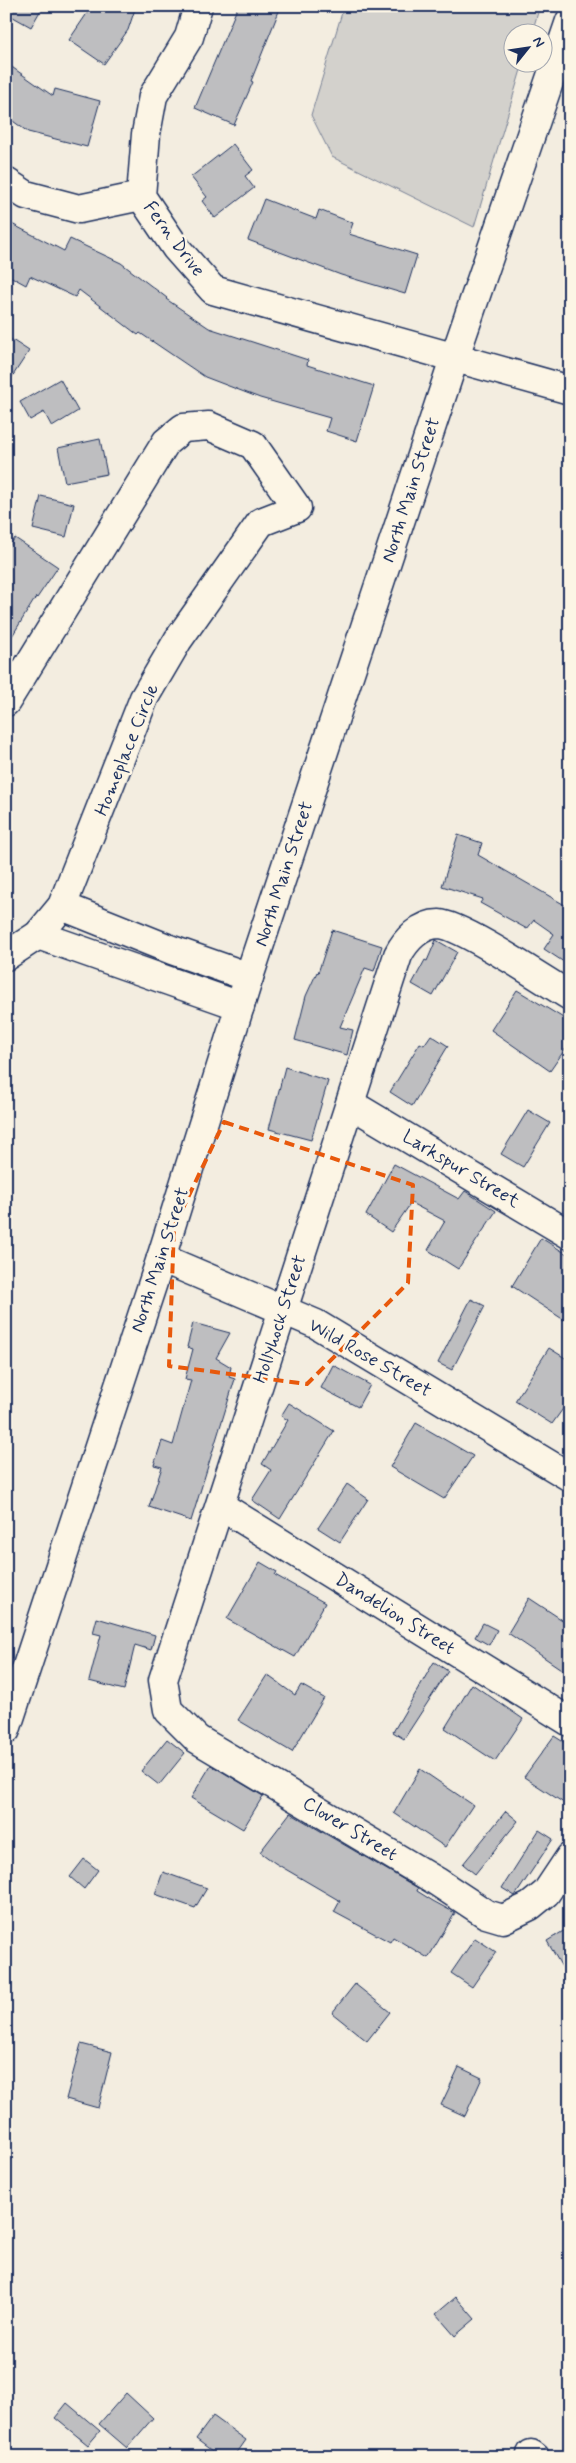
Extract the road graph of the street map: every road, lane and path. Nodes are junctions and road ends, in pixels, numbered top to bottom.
1 (198, 6) edge
2 (570, 21) edge
3 (6, 182) edge
4 (141, 196) junction
5 (454, 359) junction
6 (570, 390) edge
7 (6, 702) edge
8 (62, 906) junction
9 (38, 935) junction
10 (148, 941) junction
11 (6, 956) edge
12 (136, 970) junction
13 (249, 977) junction
14 (570, 996) edge
15 (240, 1006) junction
16 (351, 1104) junction
17 (570, 1235) edge
18 (161, 1258) junction
19 (282, 1310) junction
20 (570, 1476) edge
21 (221, 1506) junction
22 (175, 1719) joint
23 (570, 1722) edge
24 (6, 1730) edge
25 (570, 1857) edge

1 - 4 street, Fern Drive
2 - 5 street, North Main Street
3 - 4 street
4 - 5 street, Fern Drive
5 - 6 street, Fern Drive
5 - 13 street, North Main Street
7 - 8 street, Homeplace Circle
8 - 9 street, Homeplace Circle
8 - 10 street
9 - 11 street, Homeplace Circle
9 - 12 street
10 - 12 street
10 - 13 street
12 - 15 street
13 - 15 street, North Main Street
14 - 16 street, Hollyhock Street
15 - 18 street, North Main Street
16 - 17 street, Larkspur Street
16 - 19 street, Hollyhock Street
18 - 19 street, Wild Rose Street
18 - 24 street, North Main Street
19 - 20 street, Wild Rose Street
19 - 21 street, Hollyhock Street
21 - 22 street, Hollyhock Street
21 - 23 street, Dandelion Street
22 - 25 street, Clover Street

